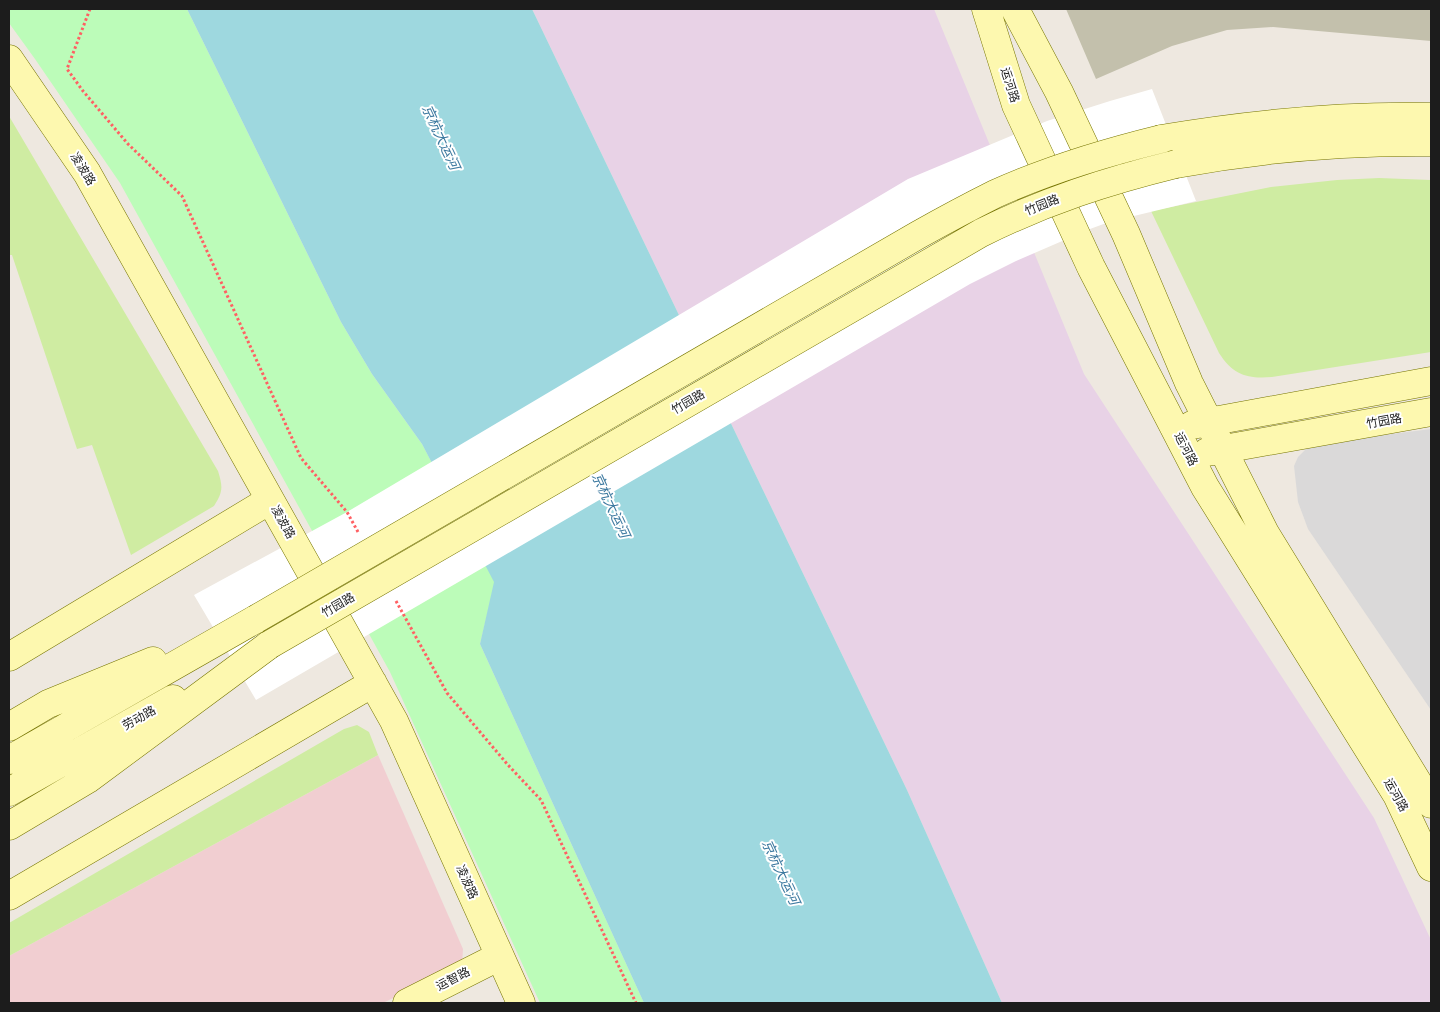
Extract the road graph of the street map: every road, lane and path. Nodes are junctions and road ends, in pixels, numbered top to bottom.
1 (90, 9) edge
2 (986, 9) edge
3 (1015, 9) edge
4 (9, 59) edge
5 (1431, 117) edge
6 (1431, 142) edge
7 (1431, 381) edge
8 (1431, 412) edge
9 (1209, 421) junction
10 (1174, 428) junction
11 (1223, 449) junction
12 (1188, 455) junction
13 (270, 500) junction
14 (361, 538) dead end
15 (394, 598) dead end
16 (256, 619) junction
17 (269, 645) junction
18 (9, 657) edge
19 (373, 683) junction
20 (9, 727) edge
21 (9, 760) edge
22 (9, 792) edge
23 (1431, 804) edge
24 (9, 826) edge
25 (1431, 867) edge
26 (9, 896) edge
27 (500, 956) junction
28 (407, 1003) edge
29 (521, 1003) edge
30 (636, 1003) edge

1 - 14 path
2 - 10 street, 运河路
3 - 9 street, 运河路
4 - 13 street, 凌波路
5 - 16 street, bridge
6 - 17 street, 竹园路, bridge
7 - 9 street
8 - 11 street, 竹园路
9 - 10 street
9 - 11 street, 运河路
10 - 12 street, 运河路
11 - 12 street, 竹园路
11 - 23 street, 运河路
12 - 25 street, 运河路
13 - 18 street
13 - 19 street, 凌波路
15 - 30 path
16 - 20 street
16 - 21 street
17 - 22 street, 劳动路
17 - 24 street, 竹园路
19 - 26 street
19 - 27 street, 凌波路
27 - 28 street, 运智路
27 - 29 street, 凌波路

